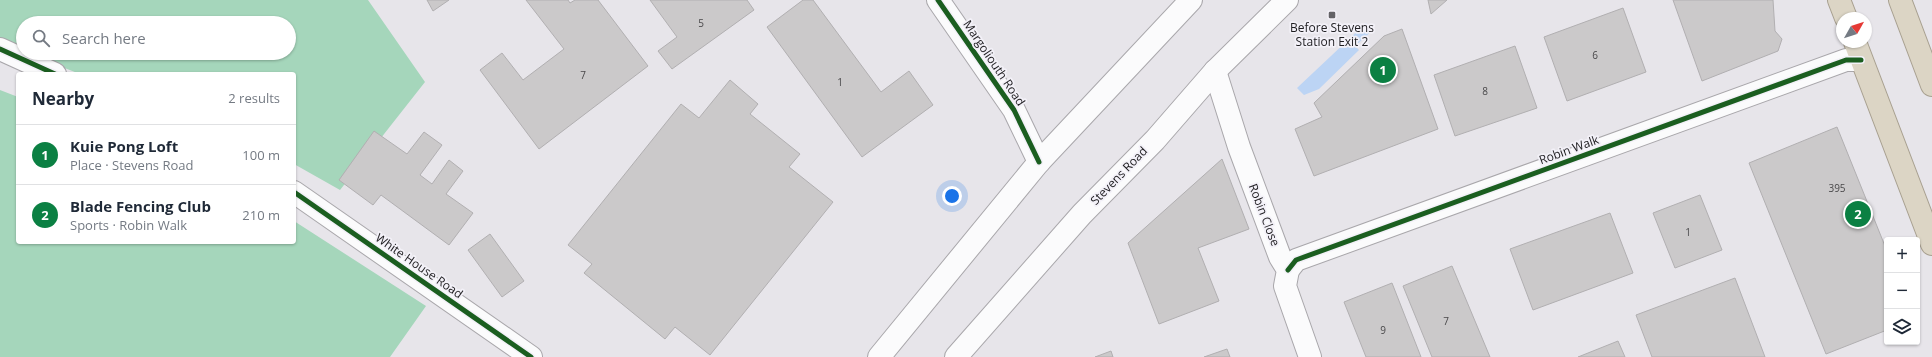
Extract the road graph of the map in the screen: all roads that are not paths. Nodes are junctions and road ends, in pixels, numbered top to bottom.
1 (938, 0) edge
2 (1191, 0) edge
3 (1287, 0) edge
4 (1839, 0) edge
5 (1900, 0) edge
6 (1844, 12) edge
7 (0, 49) edge
8 (1858, 51) edge
9 (16, 56) edge
10 (24, 60) edge
11 (1215, 71) junction
12 (51, 72) edge
13 (1932, 85) edge
14 (1039, 162) junction
15 (296, 193) edge
16 (1932, 244) edge
17 (1288, 270) junction
18 (531, 357) edge
19 (879, 357) edge
20 (956, 357) edge
21 (1310, 357) edge

1 - 14 street, Margoliouth Road
2 - 14 street
3 - 11 street, Stevens Road
4 - 6 highway
5 - 13 highway
7 - 9 street
8 - 16 highway
8 - 17 street, Robin Walk
10 - 12 street
11 - 17 street, Robin Close
11 - 20 street, Stevens Road
14 - 19 street
15 - 18 street, White House Road
17 - 21 street

